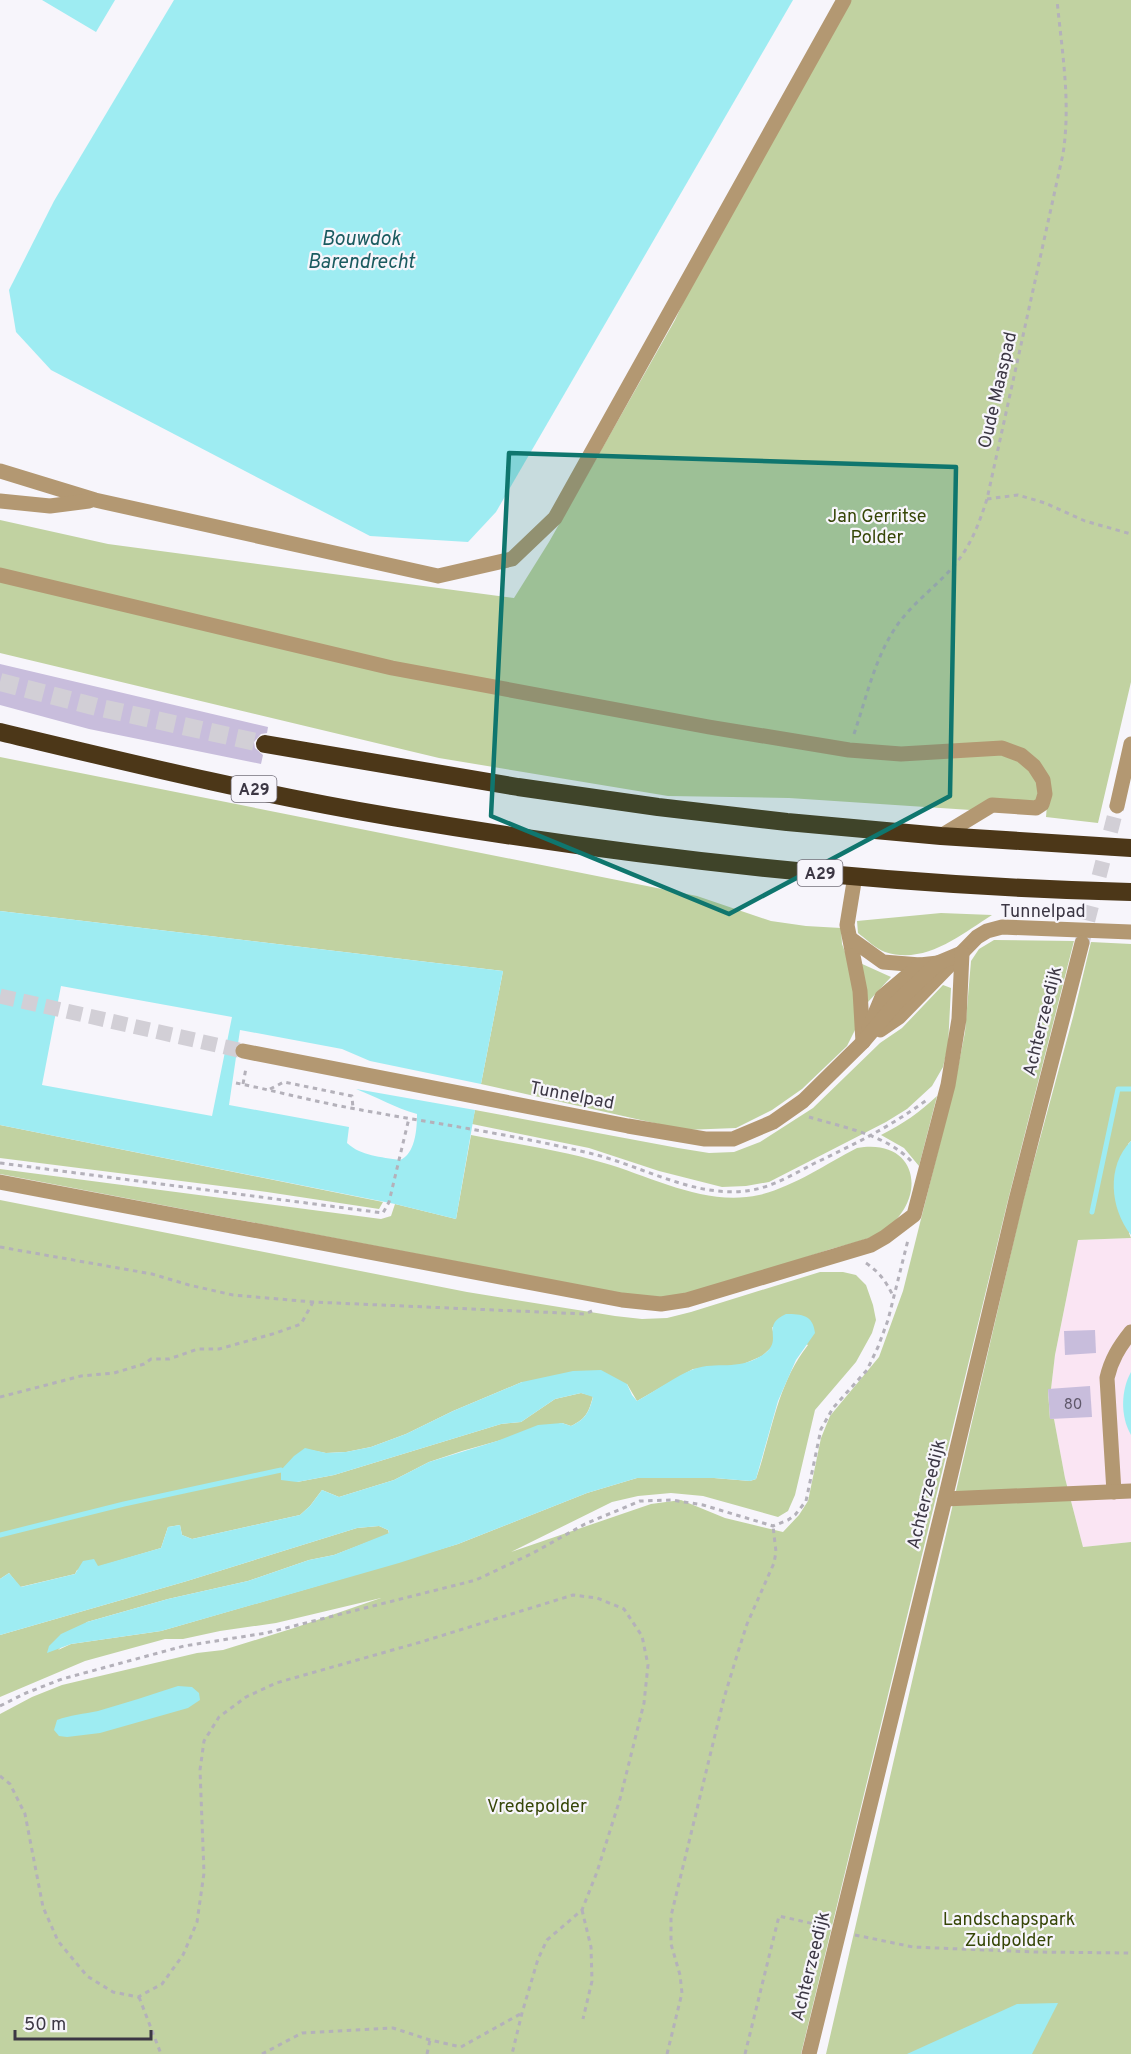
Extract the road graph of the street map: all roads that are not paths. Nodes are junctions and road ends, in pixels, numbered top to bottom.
1 (844, 0) edge
2 (0, 471) edge
3 (0, 501) edge
4 (95, 501) junction
5 (0, 575) edge
6 (0, 732) edge
7 (265, 744) tunnel mouth
8 (1131, 744) edge
9 (1118, 806) tunnel mouth
10 (941, 836) junction
11 (1131, 848) edge
12 (855, 876) junction
13 (1131, 892) edge
14 (1131, 932) edge
15 (851, 939) junction
16 (1082, 943) tunnel mouth
17 (962, 952) junction
18 (938, 963) junction
19 (920, 965) junction
20 (863, 1042) junction
21 (243, 1051) tunnel mouth
22 (0, 1182) edge
23 (1131, 1332) edge
24 (1131, 1491) edge
25 (1114, 1492) junction
26 (945, 1499) junction
27 (809, 2054) edge

1 - 4 street
2 - 4 street
3 - 4 street
5 - 10 street
6 - 12 highway, A29
7 - 10 highway
8 - 9 street
10 - 11 highway
12 - 13 highway, A29
12 - 15 street
14 - 17 street, Tunnelpad
15 - 19 street
15 - 20 street
16 - 26 street, Achterzeedijk
17 - 18 street, Tunnelpad
17 - 20 street, Tunnelpad
17 - 22 street
18 - 19 street, Tunnelpad
18 - 20 street, Tunnelpad
19 - 20 street, Tunnelpad
20 - 21 street, Tunnelpad
23 - 25 street
24 - 25 street
25 - 26 street
26 - 27 street, Achterzeedijk

